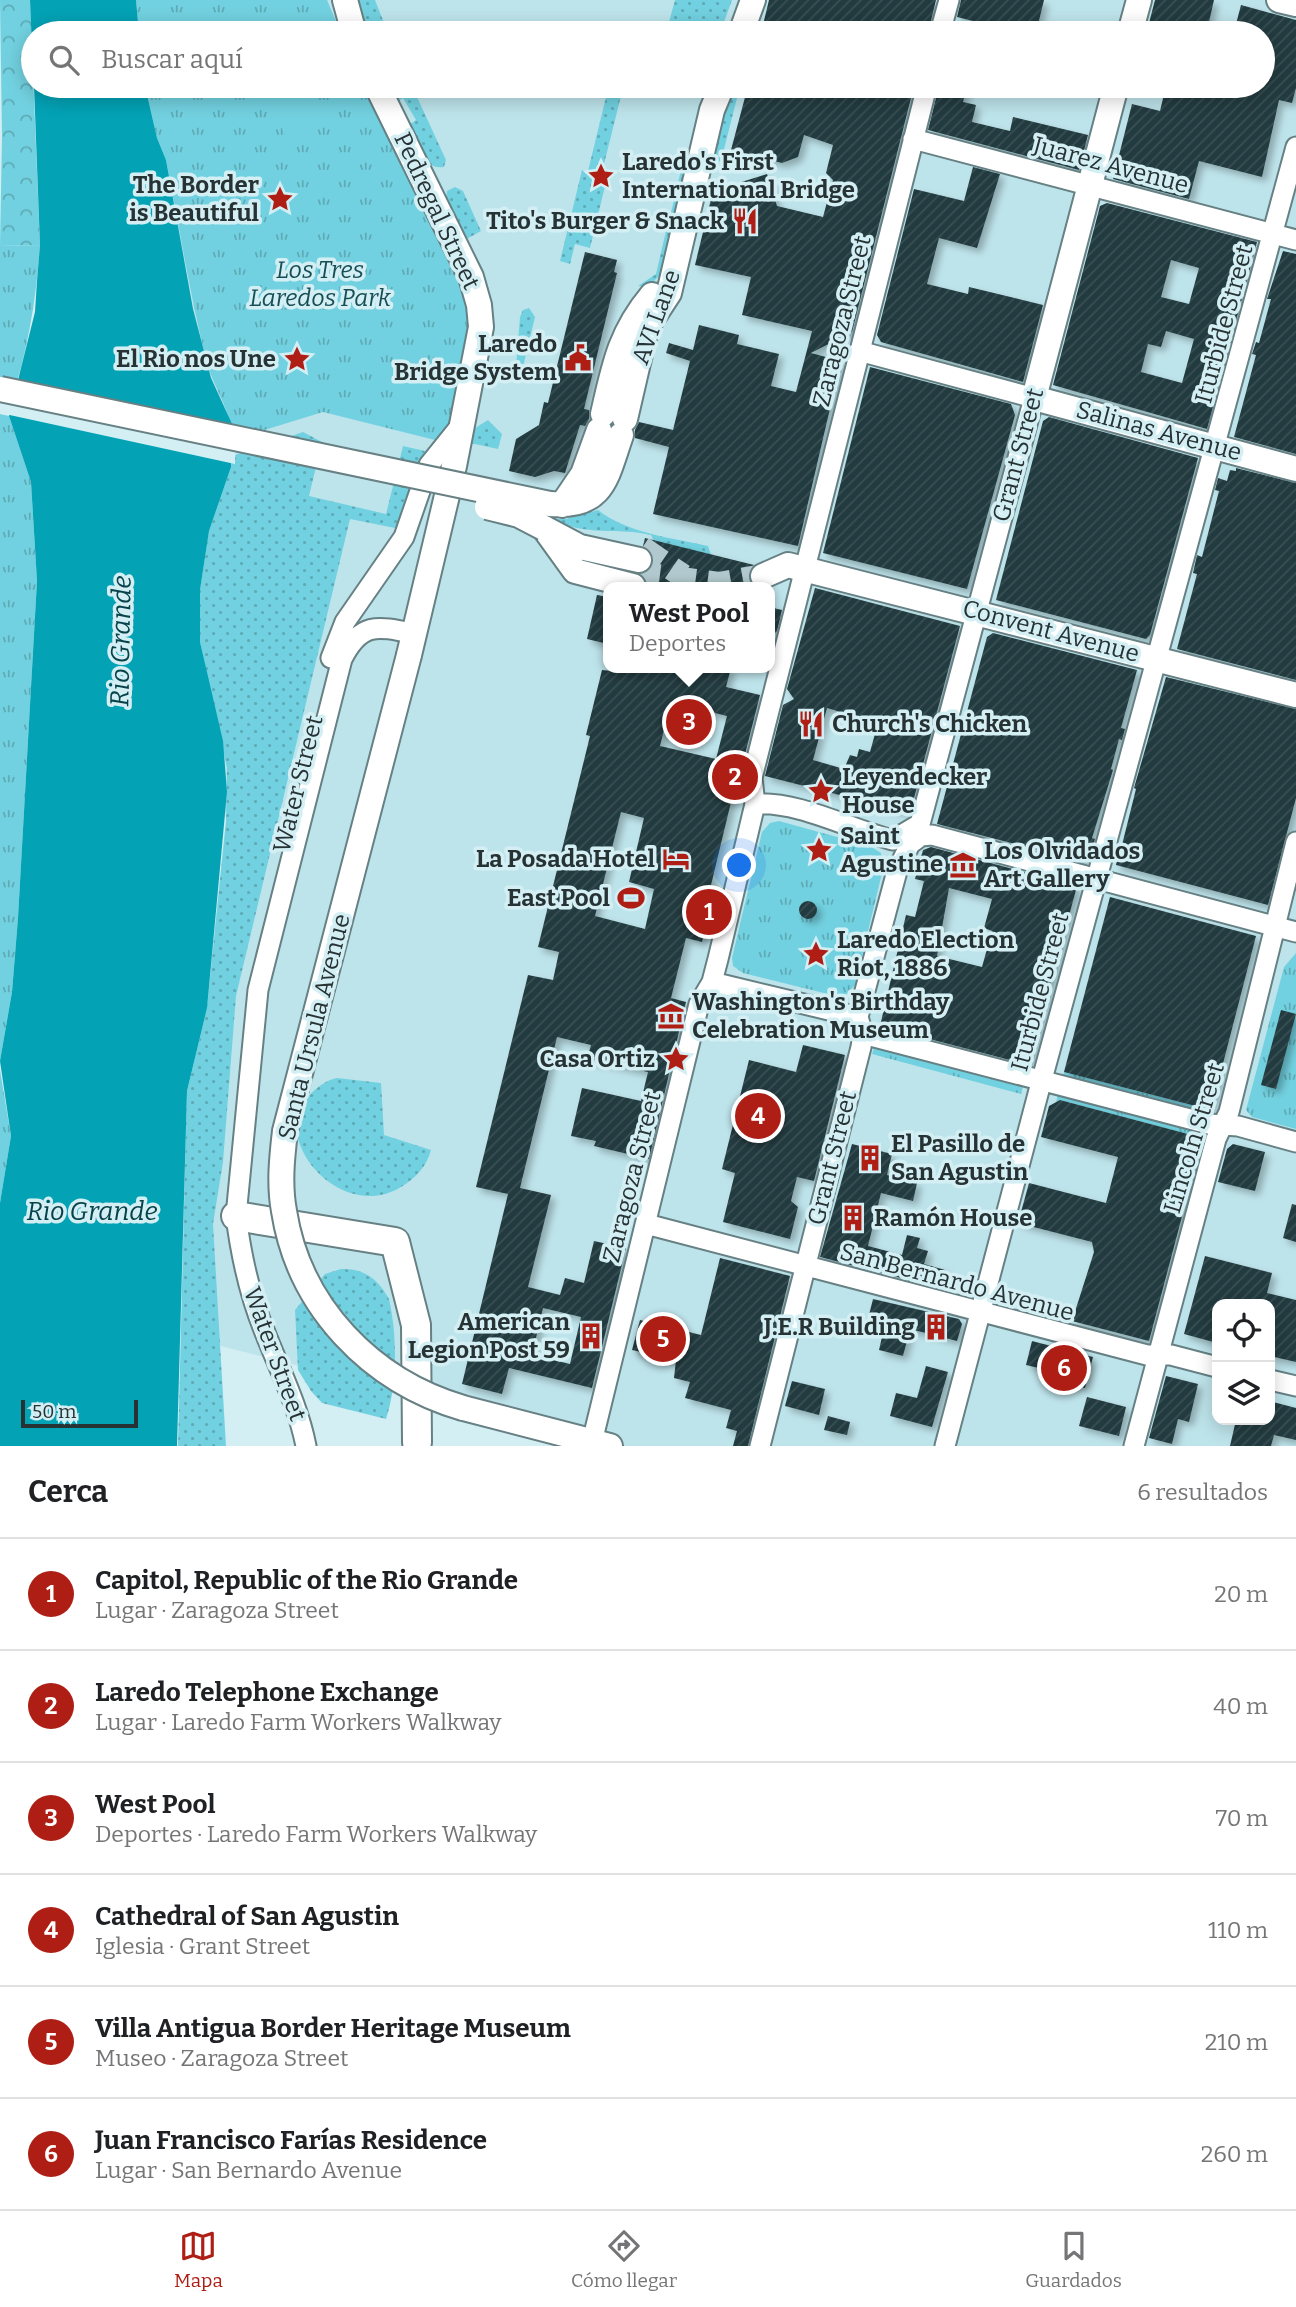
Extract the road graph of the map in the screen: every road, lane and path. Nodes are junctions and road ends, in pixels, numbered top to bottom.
1 (345, 0) edge
2 (753, 0) edge
3 (948, 0) edge
4 (1139, 0) edge
5 (1279, 0) edge
6 (1296, 4) edge
7 (351, 21) edge
8 (745, 21) edge
9 (943, 21) edge
10 (1133, 21) edge
11 (383, 98) edge
12 (717, 98) edge
13 (924, 98) edge
14 (1113, 98) edge
15 (913, 139) junction
16 (1296, 147) edge
17 (1090, 183) junction
18 (1274, 234) junction
19 (1296, 240) edge
20 (859, 351) junction
21 (0, 389) edge
22 (1034, 398) junction
23 (0, 404) edge
24 (463, 423) joint
25 (1215, 447) junction
26 (447, 457) junction
27 (1296, 469) edge
28 (638, 567) tunnel mouth
29 (796, 567) junction
30 (763, 576) tunnel mouth
31 (979, 612) junction
32 (412, 645) junction
33 (1157, 658) junction
34 (775, 666) edge
35 (773, 673) edge
36 (1296, 695) edge
37 (755, 804) junction
38 (921, 830) junction
39 (893, 840) junction
40 (1296, 842) edge
41 (897, 871) junction
42 (1096, 877) junction
43 (1274, 925) junction
44 (1296, 932) edge
45 (712, 982) junction
46 (860, 1026) junction
47 (1042, 1081) junction
48 (1222, 1125) junction
49 (1296, 1142) edge
50 (237, 1179) junction
51 (236, 1216) junction
52 (646, 1224) junction
53 (804, 1267) junction
54 (980, 1314) junction
55 (1159, 1354) junction
56 (1212, 1366) edge
57 (1275, 1381) edge
58 (1296, 1386) edge
59 (417, 1442) dead end
60 (601, 1444) edge
61 (306, 1446) edge
62 (760, 1446) edge
63 (945, 1446) edge
64 (1134, 1446) edge

1 - 7 main road
2 - 8 main road
3 - 9 street
4 - 10 main road
5 - 6 main road
11 - 24 main road, Pedregal Street
12 - 21 main road, AVI Lane, bridge
13 - 15 street, Zaragoza Street
14 - 17 main road, Grant Street
15 - 17 street, Juarez Avenue
15 - 20 street, Zaragoza Street
16 - 18 street, Iturbide Street
17 - 18 street, Juarez Avenue
17 - 22 main road, Grant Street
18 - 19 street, Juarez Avenue
18 - 25 street, Iturbide Street
20 - 22 street, Salinas Avenue
20 - 29 street, Zaragoza Street
22 - 25 main road, Salinas Avenue
22 - 31 street, Grant Street
23 - 28 main road, bridge
24 - 26 main road, Santa Ursula Avenue
25 - 27 main road, Salinas Avenue
25 - 33 street, Iturbide Street
26 - 32 main road, Santa Ursula Avenue
26 - 50 street, Water Street
29 - 30 main road
29 - 31 main road, Convent Avenue
29 - 34 street, Zaragoza Street
31 - 33 main road, Convent Avenue
31 - 38 street, Grant Street
32 - 50 street, Water Street
32 - 60 main road, Santa Ursula Avenue, bridge
33 - 36 main road, Convent Avenue
33 - 42 street, Iturbide Street
35 - 37 street, Zaragoza Street
37 - 39 street
37 - 45 street, Zaragoza Street
38 - 39 street
38 - 41 street, Grant Street
38 - 42 street
39 - 41 street, Grant Street
40 - 43 street, Lincoln Street
41 - 46 street, Grant Street
42 - 43 street
42 - 47 street, Iturbide Street
43 - 44 street
43 - 48 street, Lincoln Street
45 - 46 street
45 - 52 street, Zaragoza Street
46 - 47 street
46 - 53 street, Grant Street
47 - 48 street
47 - 54 street, Iturbide Street
48 - 49 street
48 - 55 street, Lincoln Street
50 - 51 street, Water Street
51 - 59 highway
51 - 61 street, Water Street
52 - 53 street, San Bernardo Avenue
52 - 60 street, Zaragoza Street
53 - 54 street, San Bernardo Avenue
53 - 62 street, Grant Street
54 - 55 street, San Bernardo Avenue
54 - 63 street, Iturbide Street
55 - 56 street, San Bernardo Avenue
55 - 64 street, Lincoln Street
57 - 58 street

